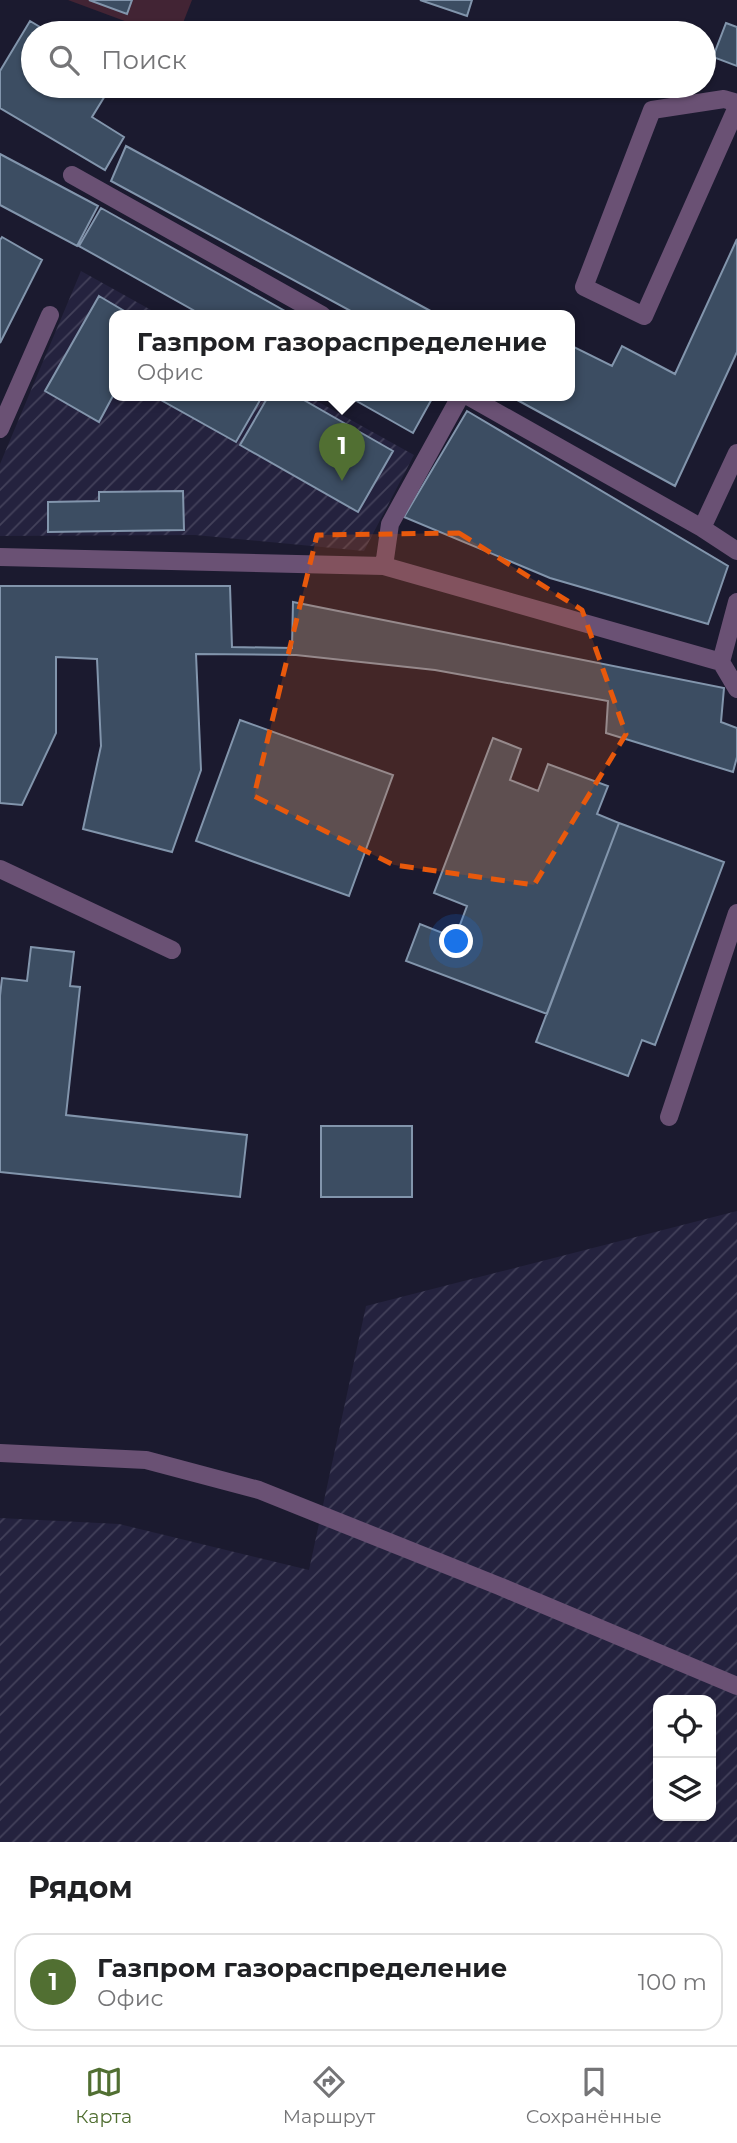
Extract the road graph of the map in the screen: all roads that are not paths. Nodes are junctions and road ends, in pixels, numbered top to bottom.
1 (737, 105) edge
2 (72, 175) dead end
3 (313, 310) edge
4 (50, 315) dead end
5 (460, 401) edge
6 (474, 401) edge
7 (0, 429) edge
8 (737, 453) edge
9 (702, 528) junction
10 (737, 551) edge
11 (0, 557) edge
12 (384, 566) junction
13 (737, 602) edge
14 (721, 662) junction
15 (737, 689) edge
16 (0, 869) edge
17 (737, 914) edge
18 (172, 950) dead end
19 (669, 1117) dead end
20 (0, 1453) edge
21 (737, 1686) edge

1 - 1 lane
2 - 3 lane
4 - 7 lane
5 - 12 lane
6 - 9 lane
8 - 9 lane
9 - 10 lane
11 - 12 lane
12 - 14 lane
13 - 14 lane
14 - 15 lane
16 - 18 lane
17 - 19 lane
20 - 21 lane

